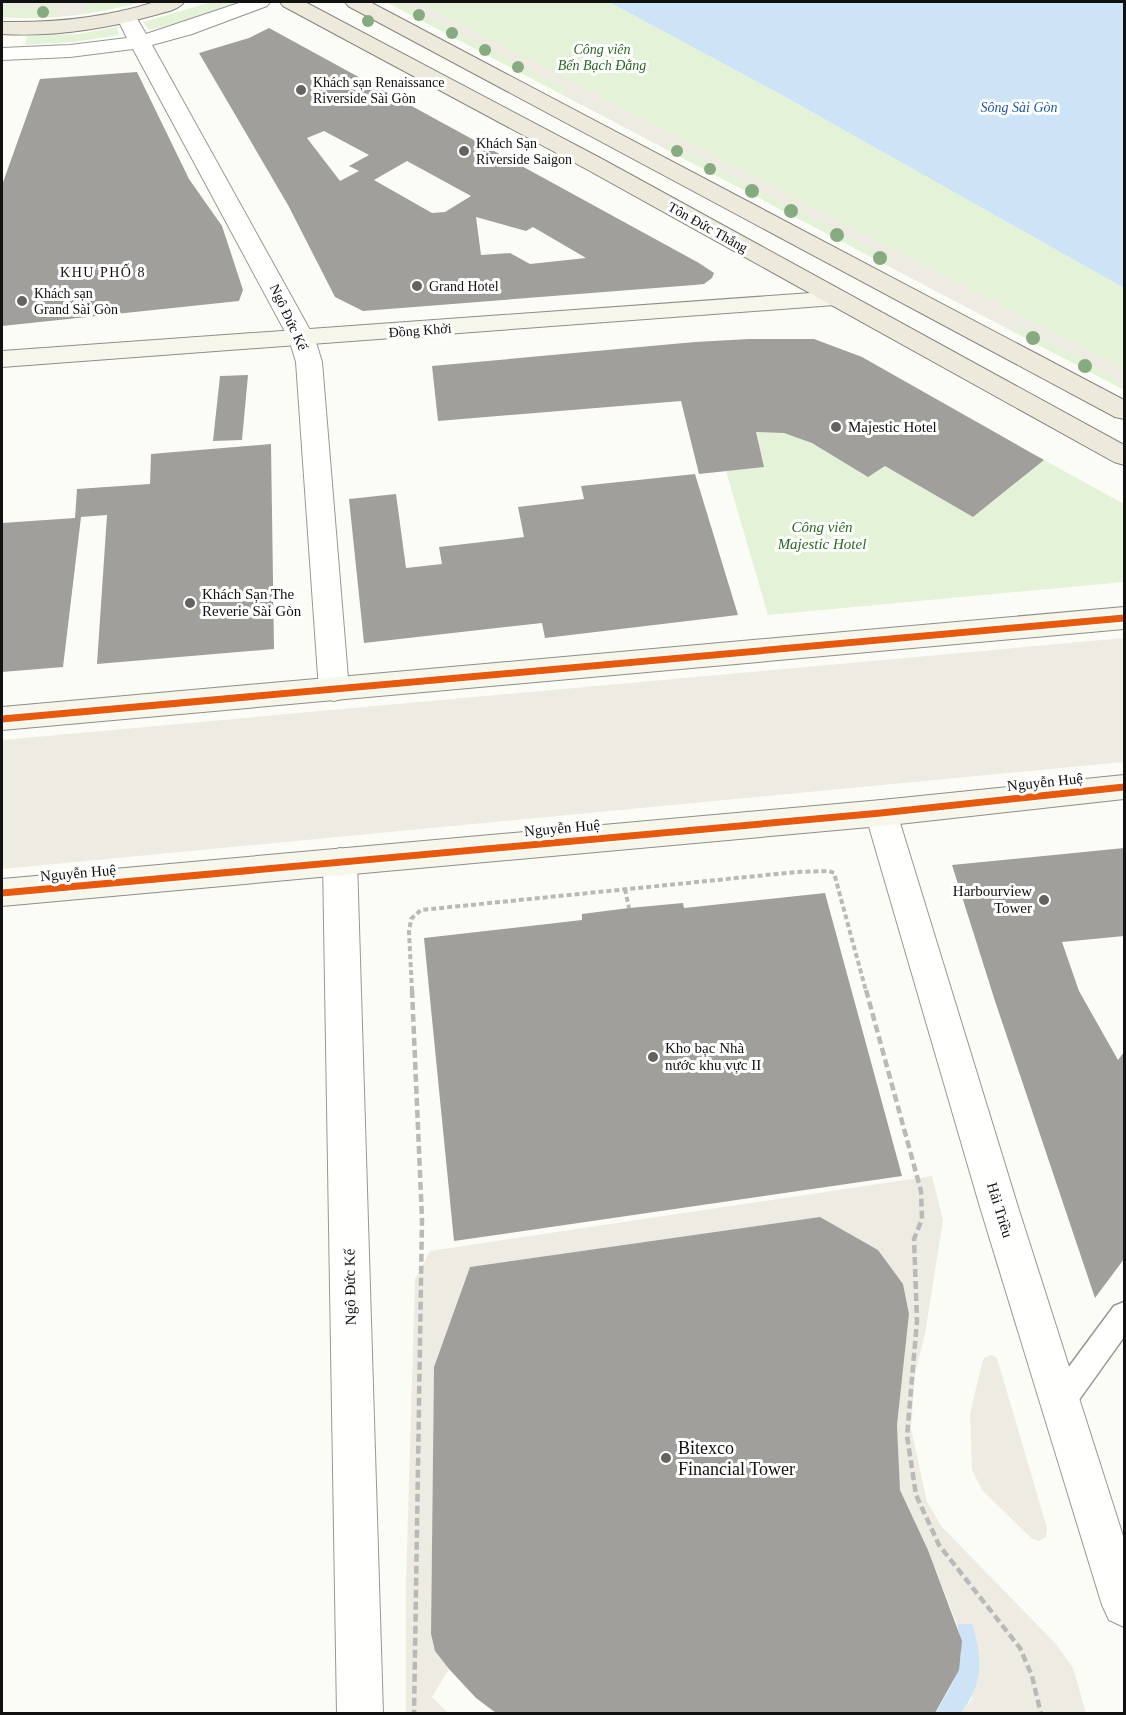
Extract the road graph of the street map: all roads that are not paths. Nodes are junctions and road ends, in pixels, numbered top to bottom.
1 (174, 2) edge
2 (260, 2) edge
3 (290, 2) edge
4 (355, 2) edge
5 (126, 16) junction
6 (4, 33) edge
7 (140, 42) junction
8 (2, 54) edge
9 (839, 299) junction
10 (302, 339) junction
11 (2, 359) edge
12 (1125, 411) edge
13 (1125, 456) edge
14 (1125, 618) edge
15 (334, 690) junction
16 (2, 719) edge
17 (1125, 787) edge
18 (881, 813) junction
19 (340, 861) junction
20 (2, 893) edge
21 (1125, 1315) edge
22 (1061, 1401) junction
23 (1125, 1605) edge
24 (360, 1713) edge

1 - 5 main road
2 - 7 street
3 - 9 main road, Tôn Ðức Thắng
4 - 12 main road
5 - 6 main road
5 - 7 street, Ngô Ðức Kế
7 - 8 street
7 - 10 street, Ngô Ðức Kế
9 - 10 street, Ðồng Khởi
9 - 13 main road, Tôn Ðức Thắng
10 - 11 street, Ðồng Khởi
10 - 15 street, Ngô Ðức Kế
14 - 15 street
15 - 16 street
17 - 18 street, Nguyễn Huệ
18 - 19 street, Nguyễn Huệ
18 - 22 street, Hải Triều
19 - 20 street, Nguyễn Huệ
19 - 24 street, Ngô Ðức Kế
21 - 22 lane
22 - 23 street, Hải Triều

